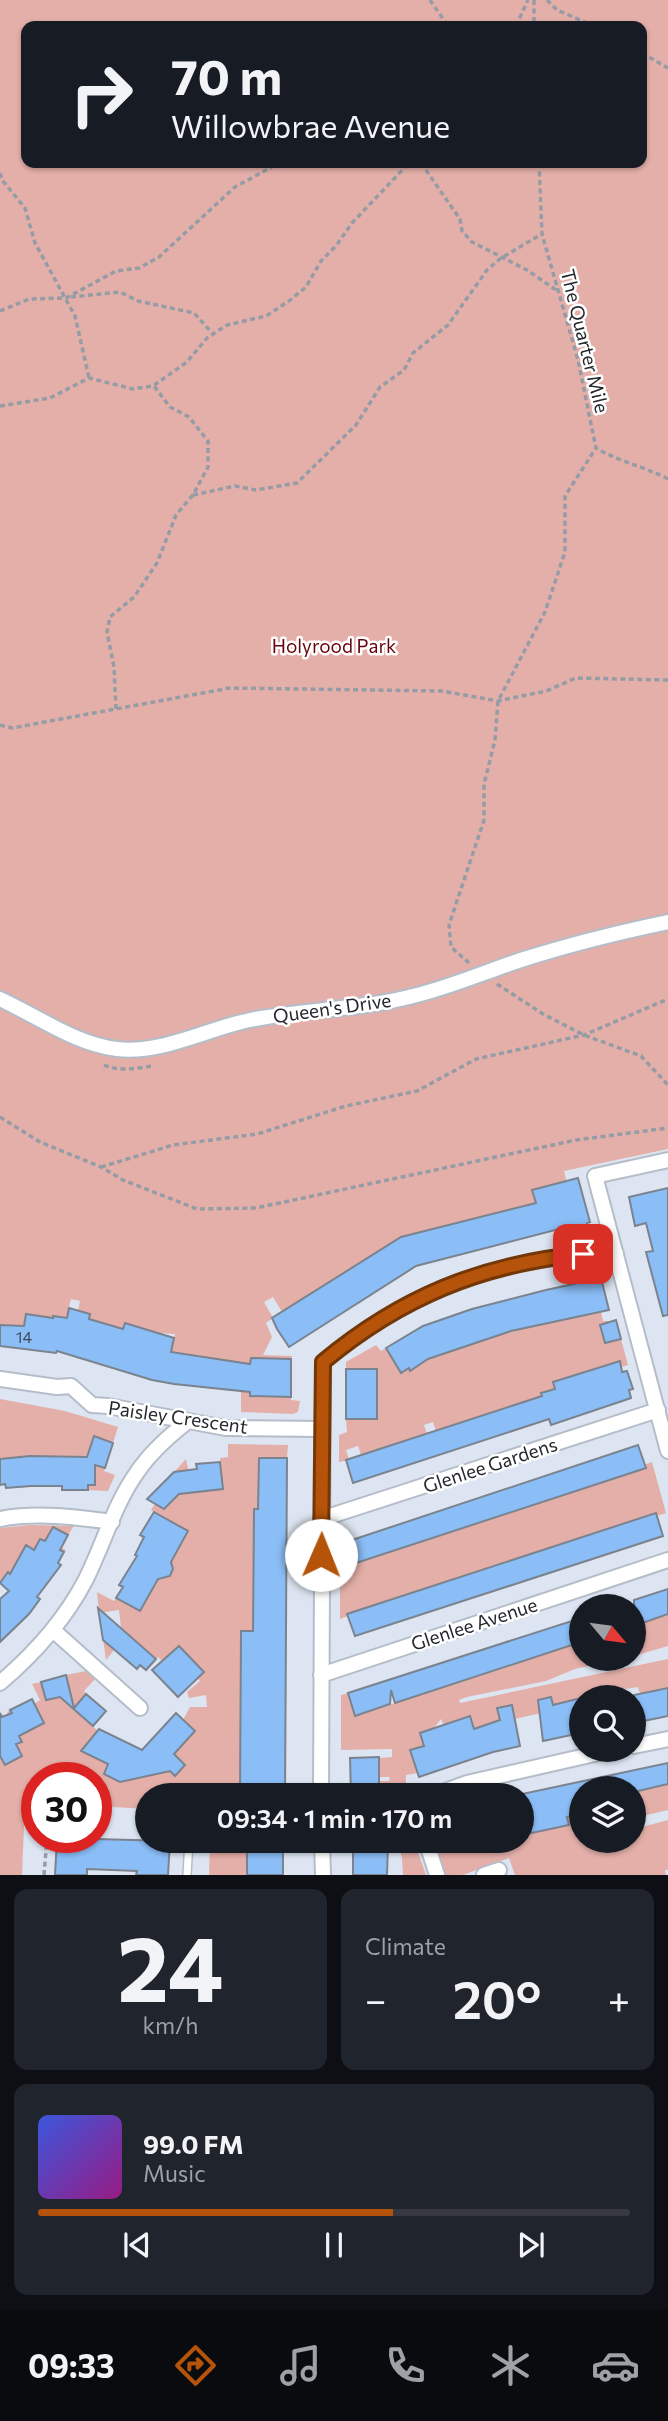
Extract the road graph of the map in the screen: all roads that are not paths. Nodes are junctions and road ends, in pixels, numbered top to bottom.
1 (668, 922) edge
2 (0, 999) edge
3 (668, 1160) edge
4 (617, 1253) junction
5 (0, 1379) edge
6 (662, 1413) edge
7 (187, 1422) junction
8 (322, 1429) junction
9 (668, 1451) edge
10 (0, 1519) edge
11 (321, 1519) junction
12 (112, 1522) junction
13 (668, 1560) edge
14 (53, 1630) junction
15 (321, 1675) junction
16 (0, 1683) edge
17 (140, 1708) dead end
18 (668, 1739) edge
19 (646, 1744) edge
20 (569, 1760) edge
21 (321, 1783) edge
22 (467, 1783) edge
23 (188, 1853) edge
24 (322, 1853) edge
25 (430, 1853) edge
26 (499, 1870) dead end
27 (187, 1875) edge
28 (323, 1875) edge
29 (437, 1875) edge
30 (484, 1875) edge

1 - 2 street, Queen's Drive
3 - 4 street
4 - 6 street
4 - 8 street
5 - 7 street, Paisley Crescent
6 - 9 street
6 - 11 street, Glenlee Gardens
7 - 8 street, Paisley Crescent
7 - 12 street
8 - 11 street
10 - 12 street
11 - 15 street
12 - 14 street
13 - 15 street, Glenlee Avenue
14 - 16 street
14 - 17 street
15 - 21 street
18 - 19 street
20 - 22 street
23 - 27 lane
24 - 28 street
25 - 29 street
26 - 30 street

